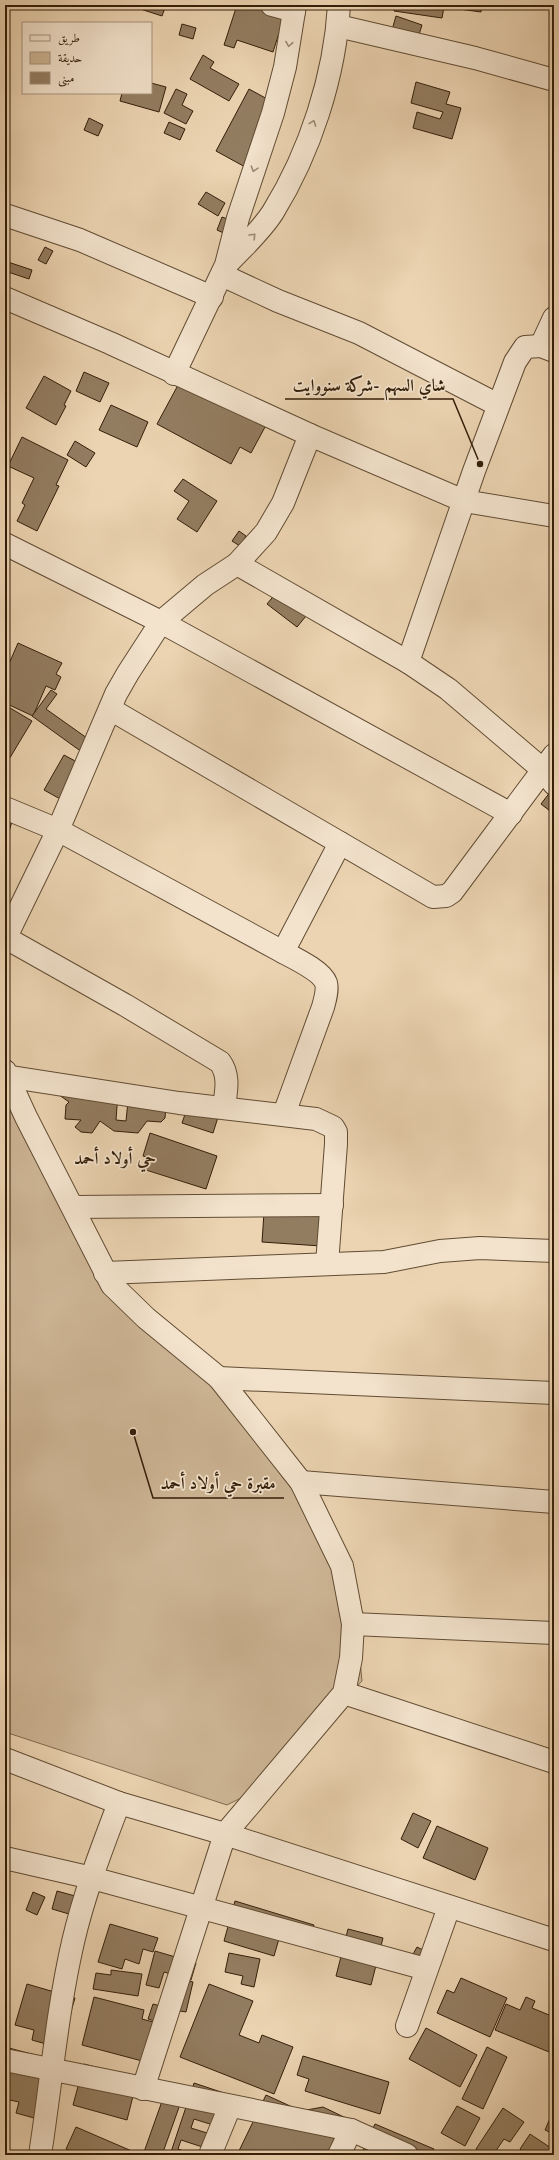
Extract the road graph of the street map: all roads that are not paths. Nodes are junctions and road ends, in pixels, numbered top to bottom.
1 (272, 5) edge
2 (294, 8) edge
3 (338, 16) edge
4 (554, 80) edge
5 (5, 215) edge
6 (224, 270) junction
7 (212, 297) junction
8 (5, 298) edge
9 (554, 318) edge
10 (548, 348) edge
11 (174, 374) junction
12 (498, 405) junction
13 (310, 435) junction
14 (464, 501) junction
15 (554, 516) edge
16 (5, 544) edge
17 (237, 564) junction
18 (161, 622) junction
19 (408, 662) junction
20 (110, 709) junction
21 (550, 769) edge
22 (5, 808) edge
23 (511, 814) junction
24 (58, 830) junction
25 (340, 843) junction
26 (5, 939) edge
27 (283, 952) junction
28 (5, 1071) edge
29 (6, 1076) edge
30 (224, 1107) junction
31 (284, 1114) junction
32 (332, 1205) junction
33 (73, 1207) junction
34 (554, 1251) edge
35 (327, 1264) junction
36 (105, 1273) junction
37 (219, 1378) junction
38 (554, 1393) edge
39 (301, 1482) junction
40 (554, 1502) edge
41 (353, 1624) junction
42 (554, 1633) edge
43 (344, 1693) junction
44 (5, 1759) edge
45 (554, 1762) edge
46 (119, 1803) junction
47 (225, 1834) junction
48 (5, 1858) edge
49 (92, 1878) junction
50 (449, 1906) junction
51 (201, 1908) junction
52 (554, 1940) edge
53 (426, 1969) junction
54 (407, 2026) dead end
55 (5, 2060) edge
56 (53, 2069) junction
57 (142, 2089) junction
58 (230, 2106) junction
59 (351, 2130) junction
60 (40, 2155) edge
61 (210, 2155) edge
62 (338, 2155) edge
63 (407, 2155) edge

1 - 2 street
2 -> 6 street
3 - 4 street
6 -> 3 street
5 - 7 street
6 - 7 street
6 - 12 street
7 - 11 street
8 - 11 street
9 - 10 street
10 - 12 street
11 - 13 street
12 - 14 street
13 - 14 street
13 - 17 street
14 - 15 street
14 - 19 street
16 - 18 street
17 - 18 street
17 - 19 street
18 - 20 street
18 - 23 street
19 - 21 street
20 - 24 street
20 - 25 street
21 - 23 street
22 - 24 street
23 - 25 street
24 - 26 street
24 - 27 street
25 - 27 street
26 - 30 street
27 - 31 street
28 - 29 street
29 - 30 street
29 - 33 street
30 - 31 street
31 - 32 street
32 - 33 street
32 - 35 street
33 - 36 street
34 - 35 street
35 - 36 street
36 - 37 street
37 - 38 street
37 - 39 street
39 - 40 street
39 - 41 street
41 - 42 street
41 - 43 street
43 - 45 street
43 - 47 street
44 - 46 street
46 - 47 street
46 - 49 street
47 - 50 street
47 - 51 street
48 - 49 street
49 - 51 street
49 - 56 street
50 - 52 street
50 - 53 street
51 - 53 street
51 - 57 street
53 - 54 street
55 - 56 street
56 - 57 street
56 - 60 street
57 - 58 street
58 - 59 street
58 - 61 street
59 - 62 street
59 - 63 street

